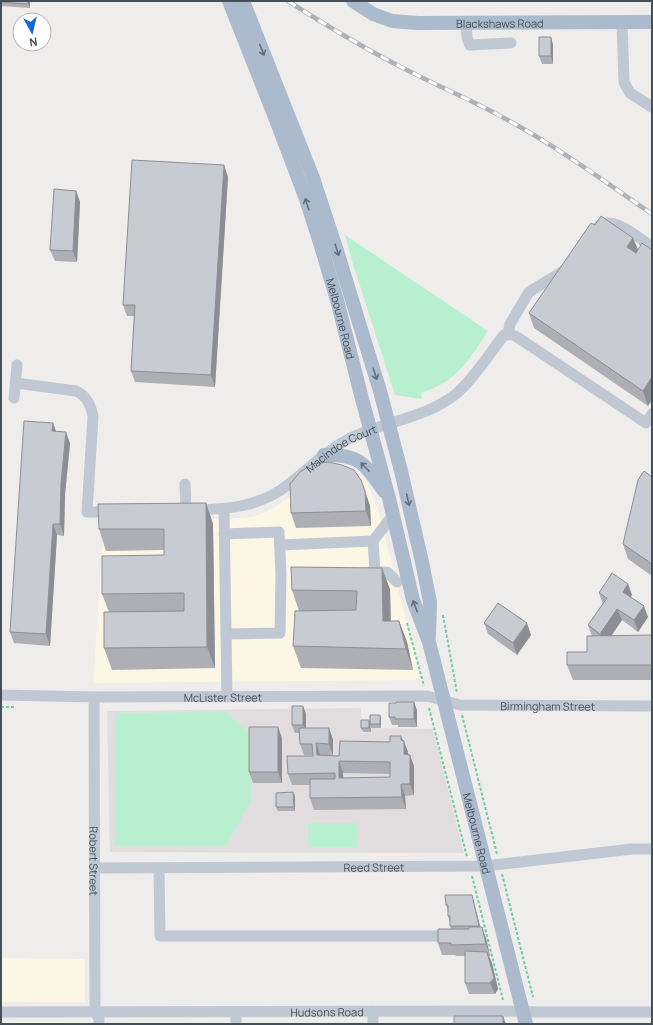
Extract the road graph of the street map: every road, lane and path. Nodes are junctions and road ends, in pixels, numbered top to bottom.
1 (356, 2) edge
2 (238, 5) edge
3 (622, 22) junction
4 (652, 22) edge
5 (466, 23) junction
6 (511, 43) dead end
7 (650, 102) edge
8 (592, 235) edge
9 (652, 247) edge
10 (571, 264) edge
11 (504, 337) junction
12 (17, 365) dead end
13 (16, 383) junction
14 (14, 398) dead end
15 (652, 414) edge
16 (388, 423) junction
17 (371, 430) junction
18 (324, 455) junction
19 (185, 484) dead end
20 (389, 498) junction
21 (224, 510) junction
22 (125, 512) edge
23 (393, 515) junction
24 (224, 534) junction
25 (373, 541) junction
26 (280, 545) junction
27 (359, 572) edge
28 (375, 572) junction
29 (397, 582) dead end
30 (443, 615) dead end
31 (407, 622) dead end
32 (226, 634) junction
33 (429, 642) junction
34 (1, 695) edge
35 (226, 696) junction
36 (427, 696) junction
37 (94, 697) junction
38 (444, 701) junction
39 (460, 705) junction
40 (652, 706) edge
41 (652, 849) edge
42 (500, 864) junction
43 (469, 866) junction
44 (485, 866) junction
45 (95, 868) junction
46 (158, 868) junction
47 (463, 936) edge
48 (502, 996) dead end
49 (533, 997) dead end
50 (373, 1011) junction
51 (1, 1012) edge
52 (95, 1012) junction
53 (236, 1012) junction
54 (652, 1012) edge
55 (524, 1018) edge
56 (99, 1024) edge
57 (236, 1024) edge
58 (373, 1024) edge

1 - 5 main road, Blackshaws Road
2 -> 16 main road, Melbourne Road
17 -> 2 main road, Melbourne Road
3 - 4 main road, Blackshaws Road
3 - 5 main road, Blackshaws Road
3 - 7 street
5 - 6 street
8 - 9 street
10 - 11 street, Macindoe Court
11 - 15 street
11 - 16 street, Macindoe Court
12 - 13 street
13 - 14 street
13 - 22 street
16 - 17 street, Macindoe Court
16 -> 33 main road, Melbourne Road
17 - 18 street, Macindoe Court
17 - 20 main road, Melbourne Road
20 -> 18 main road
18 - 21 street, Macindoe Court
19 - 21 street, Macindoe Court
20 - 23 main road, Melbourne Road
21 - 24 street
23 - 25 street
33 -> 23 main road, Melbourne Road
24 - 26 street
24 - 32 street
25 - 26 street
25 - 28 street
26 - 32 street
27 - 28 street
28 - 29 street
30 - 39 path
31 - 36 path
32 - 35 street
33 - 38 main road, Melbourne Road
34 - 37 street, McLister Street
35 - 36 street, McLister Street
35 - 37 street, McLister Street
36 - 38 street, McLister Street
36 - 43 path
37 - 45 street, Robert Street
38 - 39 street, Birmingham Street
38 - 44 main road, Melbourne Road
39 - 40 street, Birmingham Street
39 - 42 path
41 - 42 street, Reed Street
42 - 44 street, Reed Street
42 - 49 path
43 - 44 street, Reed Street
43 - 46 street, Reed Street
43 - 48 path
44 - 55 main road, Melbourne Road
45 - 46 street, Reed Street
45 - 52 street, Robert Street
46 - 47 street
50 - 53 street, Hudsons Road
50 - 55 street, Hudsons Road
50 - 58 street
51 - 52 street, Hudsons Road
52 - 53 street, Hudsons Road
52 - 56 street, Robert Street
53 - 57 street
54 - 55 street, Hudsons Road

